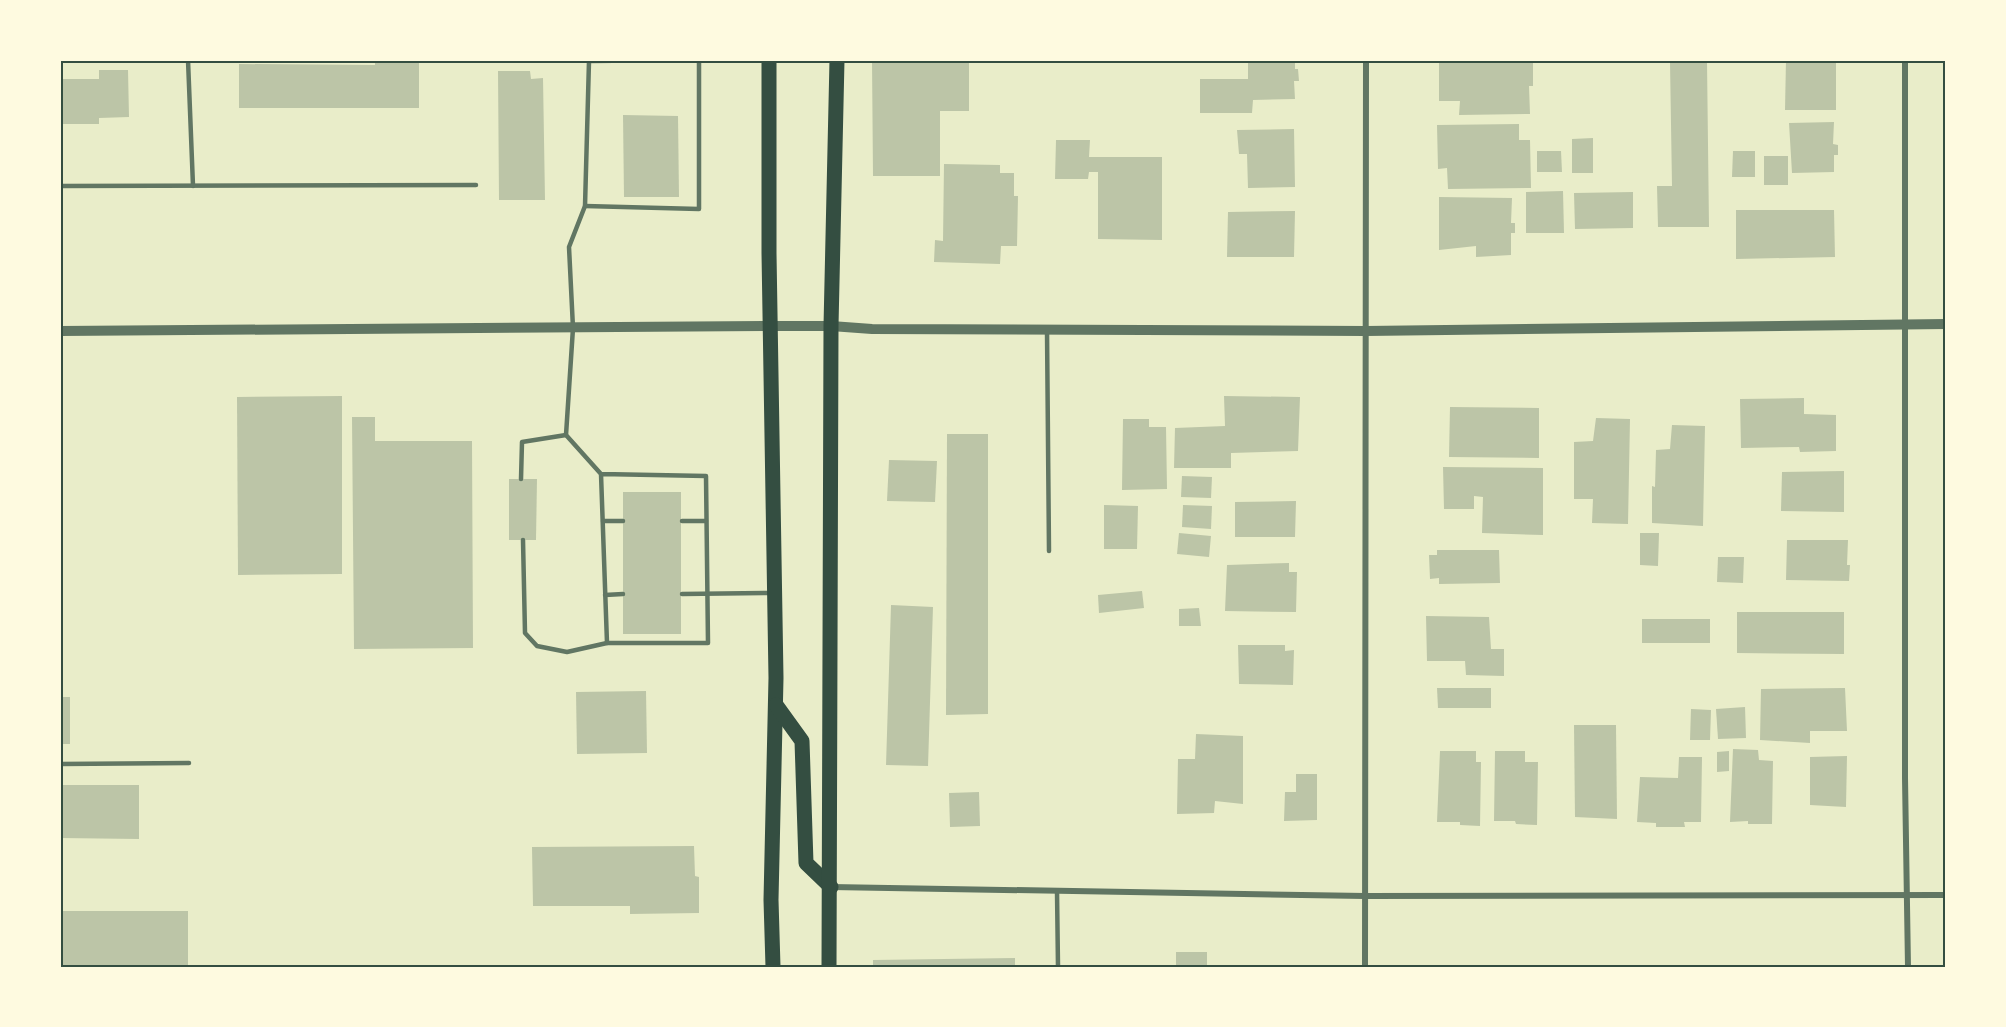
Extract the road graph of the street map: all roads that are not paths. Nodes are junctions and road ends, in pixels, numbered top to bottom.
1 (188, 60) edge
2 (688, 60) edge
3 (699, 60) edge
4 (769, 60) edge
5 (837, 60) edge
6 (1366, 60) edge
7 (1905, 60) edge
8 (476, 185) dead end
9 (60, 186) edge
10 (193, 186) junction
11 (585, 206) junction
12 (1905, 324) junction
13 (1946, 324) edge
14 (771, 326) junction
15 (831, 326) junction
16 (573, 328) junction
17 (1047, 330) junction
18 (60, 331) edge
19 (1366, 331) junction
20 (566, 435) junction
21 (601, 474) junction
22 (521, 479) dead end
23 (706, 520) junction
24 (603, 521) junction
25 (623, 521) dead end
26 (682, 521) dead end
27 (523, 540) dead end
28 (1049, 551) dead end
29 (774, 593) junction
30 (623, 594) dead end
31 (682, 594) dead end
32 (708, 594) junction
33 (605, 595) junction
34 (607, 643) junction
35 (776, 705) junction
36 (60, 764) edge
37 (189, 764) dead end
38 (831, 887) junction
39 (1057, 891) junction
40 (1908, 895) junction
41 (1946, 895) edge
42 (1365, 896) junction
43 (773, 967) edge
44 (829, 967) edge
45 (1058, 967) edge
46 (1365, 967) edge
47 (1908, 967) edge

1 - 10 lane
2 - 11 lane
3 - 11 lane
4 - 14 main road
5 - 15 main road
6 - 19 street
7 - 12 street
8 - 10 lane
9 - 10 lane
11 - 16 lane
12 - 13 street
12 - 19 street
12 - 40 street
14 - 15 street
14 - 16 street
14 - 29 main road
15 - 17 street
15 - 38 main road
16 - 18 street
16 - 20 lane
17 - 19 street
17 - 28 lane
19 - 42 street
20 - 21 lane
20 - 22 lane
21 - 23 lane
21 - 24 lane
23 - 26 lane
23 - 32 lane
24 - 25 lane
24 - 33 lane
27 - 34 lane
29 - 32 lane
29 - 35 main road
30 - 33 lane
31 - 32 lane
32 - 34 lane
33 - 34 lane
35 - 38 main road
35 - 43 main road
36 - 37 lane
38 - 39 street
38 - 44 main road
39 - 42 street
39 - 45 lane
40 - 41 street
40 - 42 street
40 - 47 street
42 - 46 street

